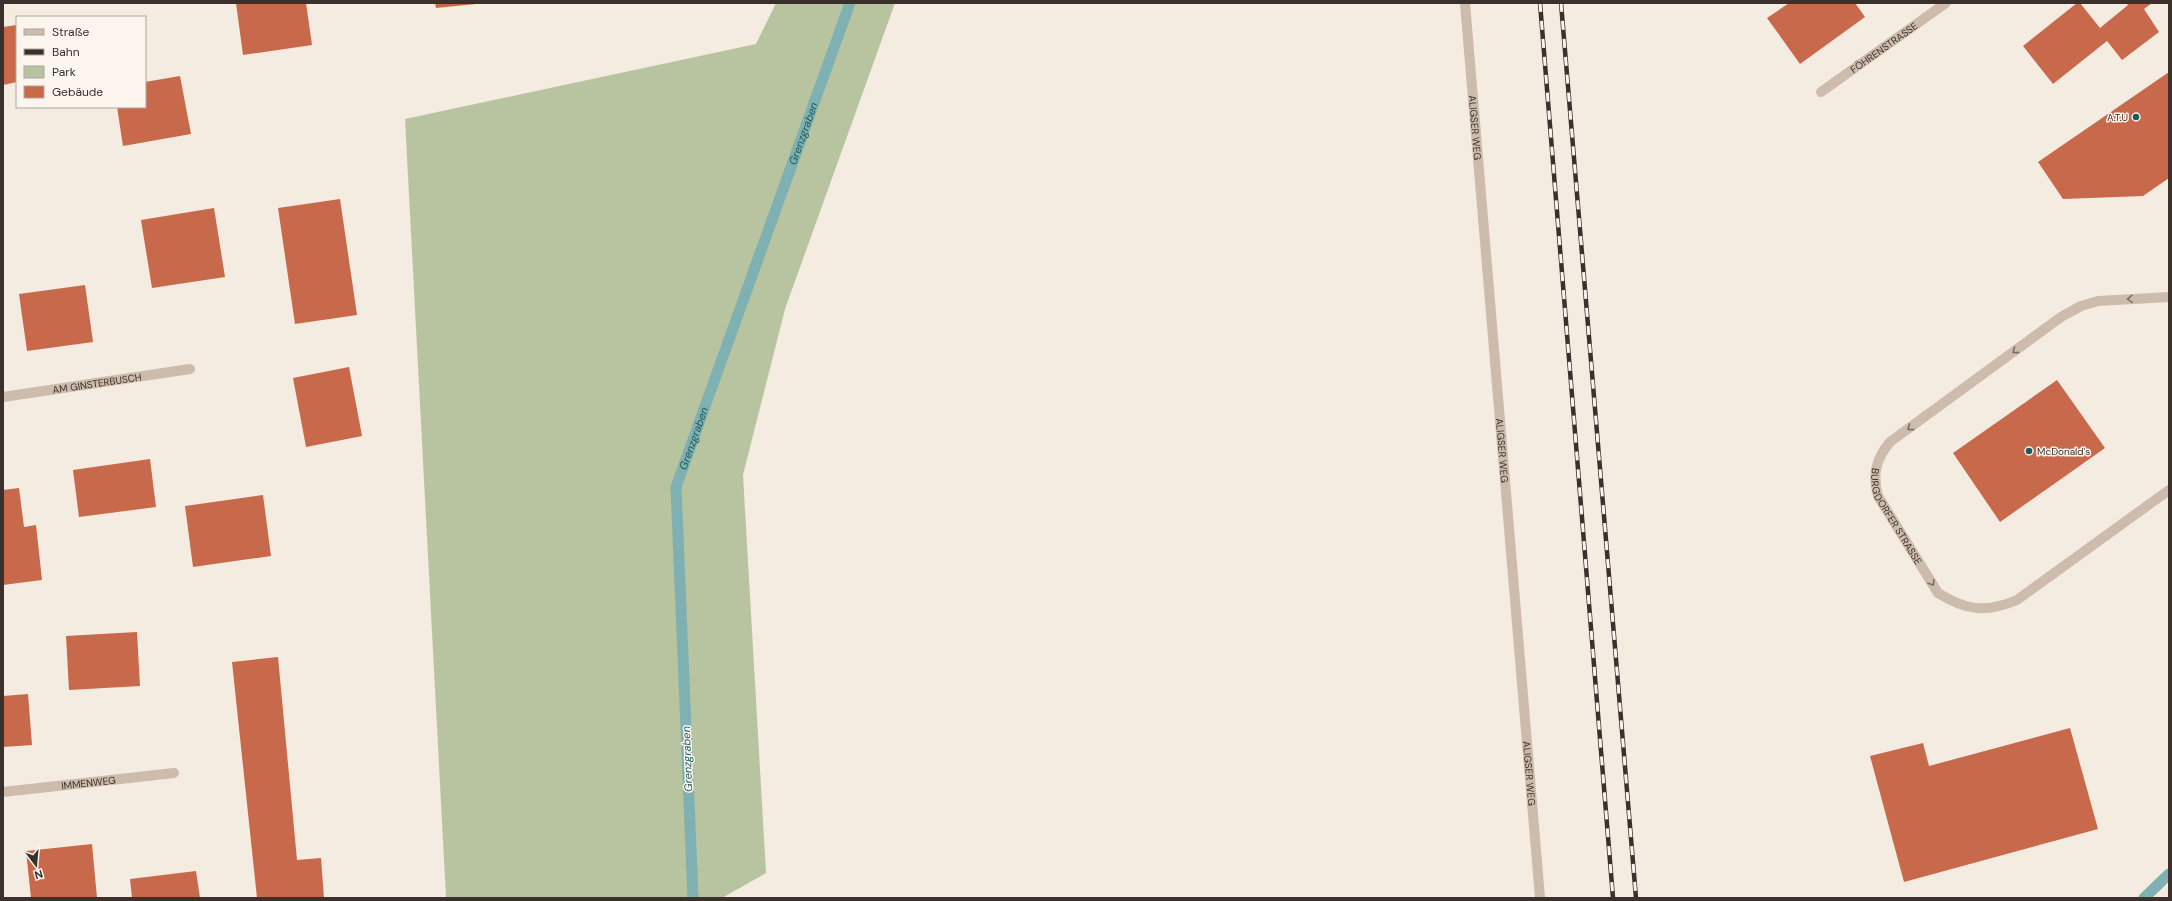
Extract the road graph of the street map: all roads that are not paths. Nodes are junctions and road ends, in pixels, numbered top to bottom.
1 (1465, 3) edge
2 (1946, 3) edge
3 (1821, 92) dead end
4 (2169, 297) edge
5 (190, 368) dead end
6 (3, 397) edge
7 (2169, 490) edge
8 (174, 773) dead end
9 (3, 792) edge
10 (1540, 898) edge

1 - 10 street, ALIGSER WEG
2 - 3 street, FÖHRENSTRASSE
4 -> 7 street, BURGDORFER STRASSE
5 - 6 street, AM GINSTERBUSCH
8 - 9 street, IMMENWEG

